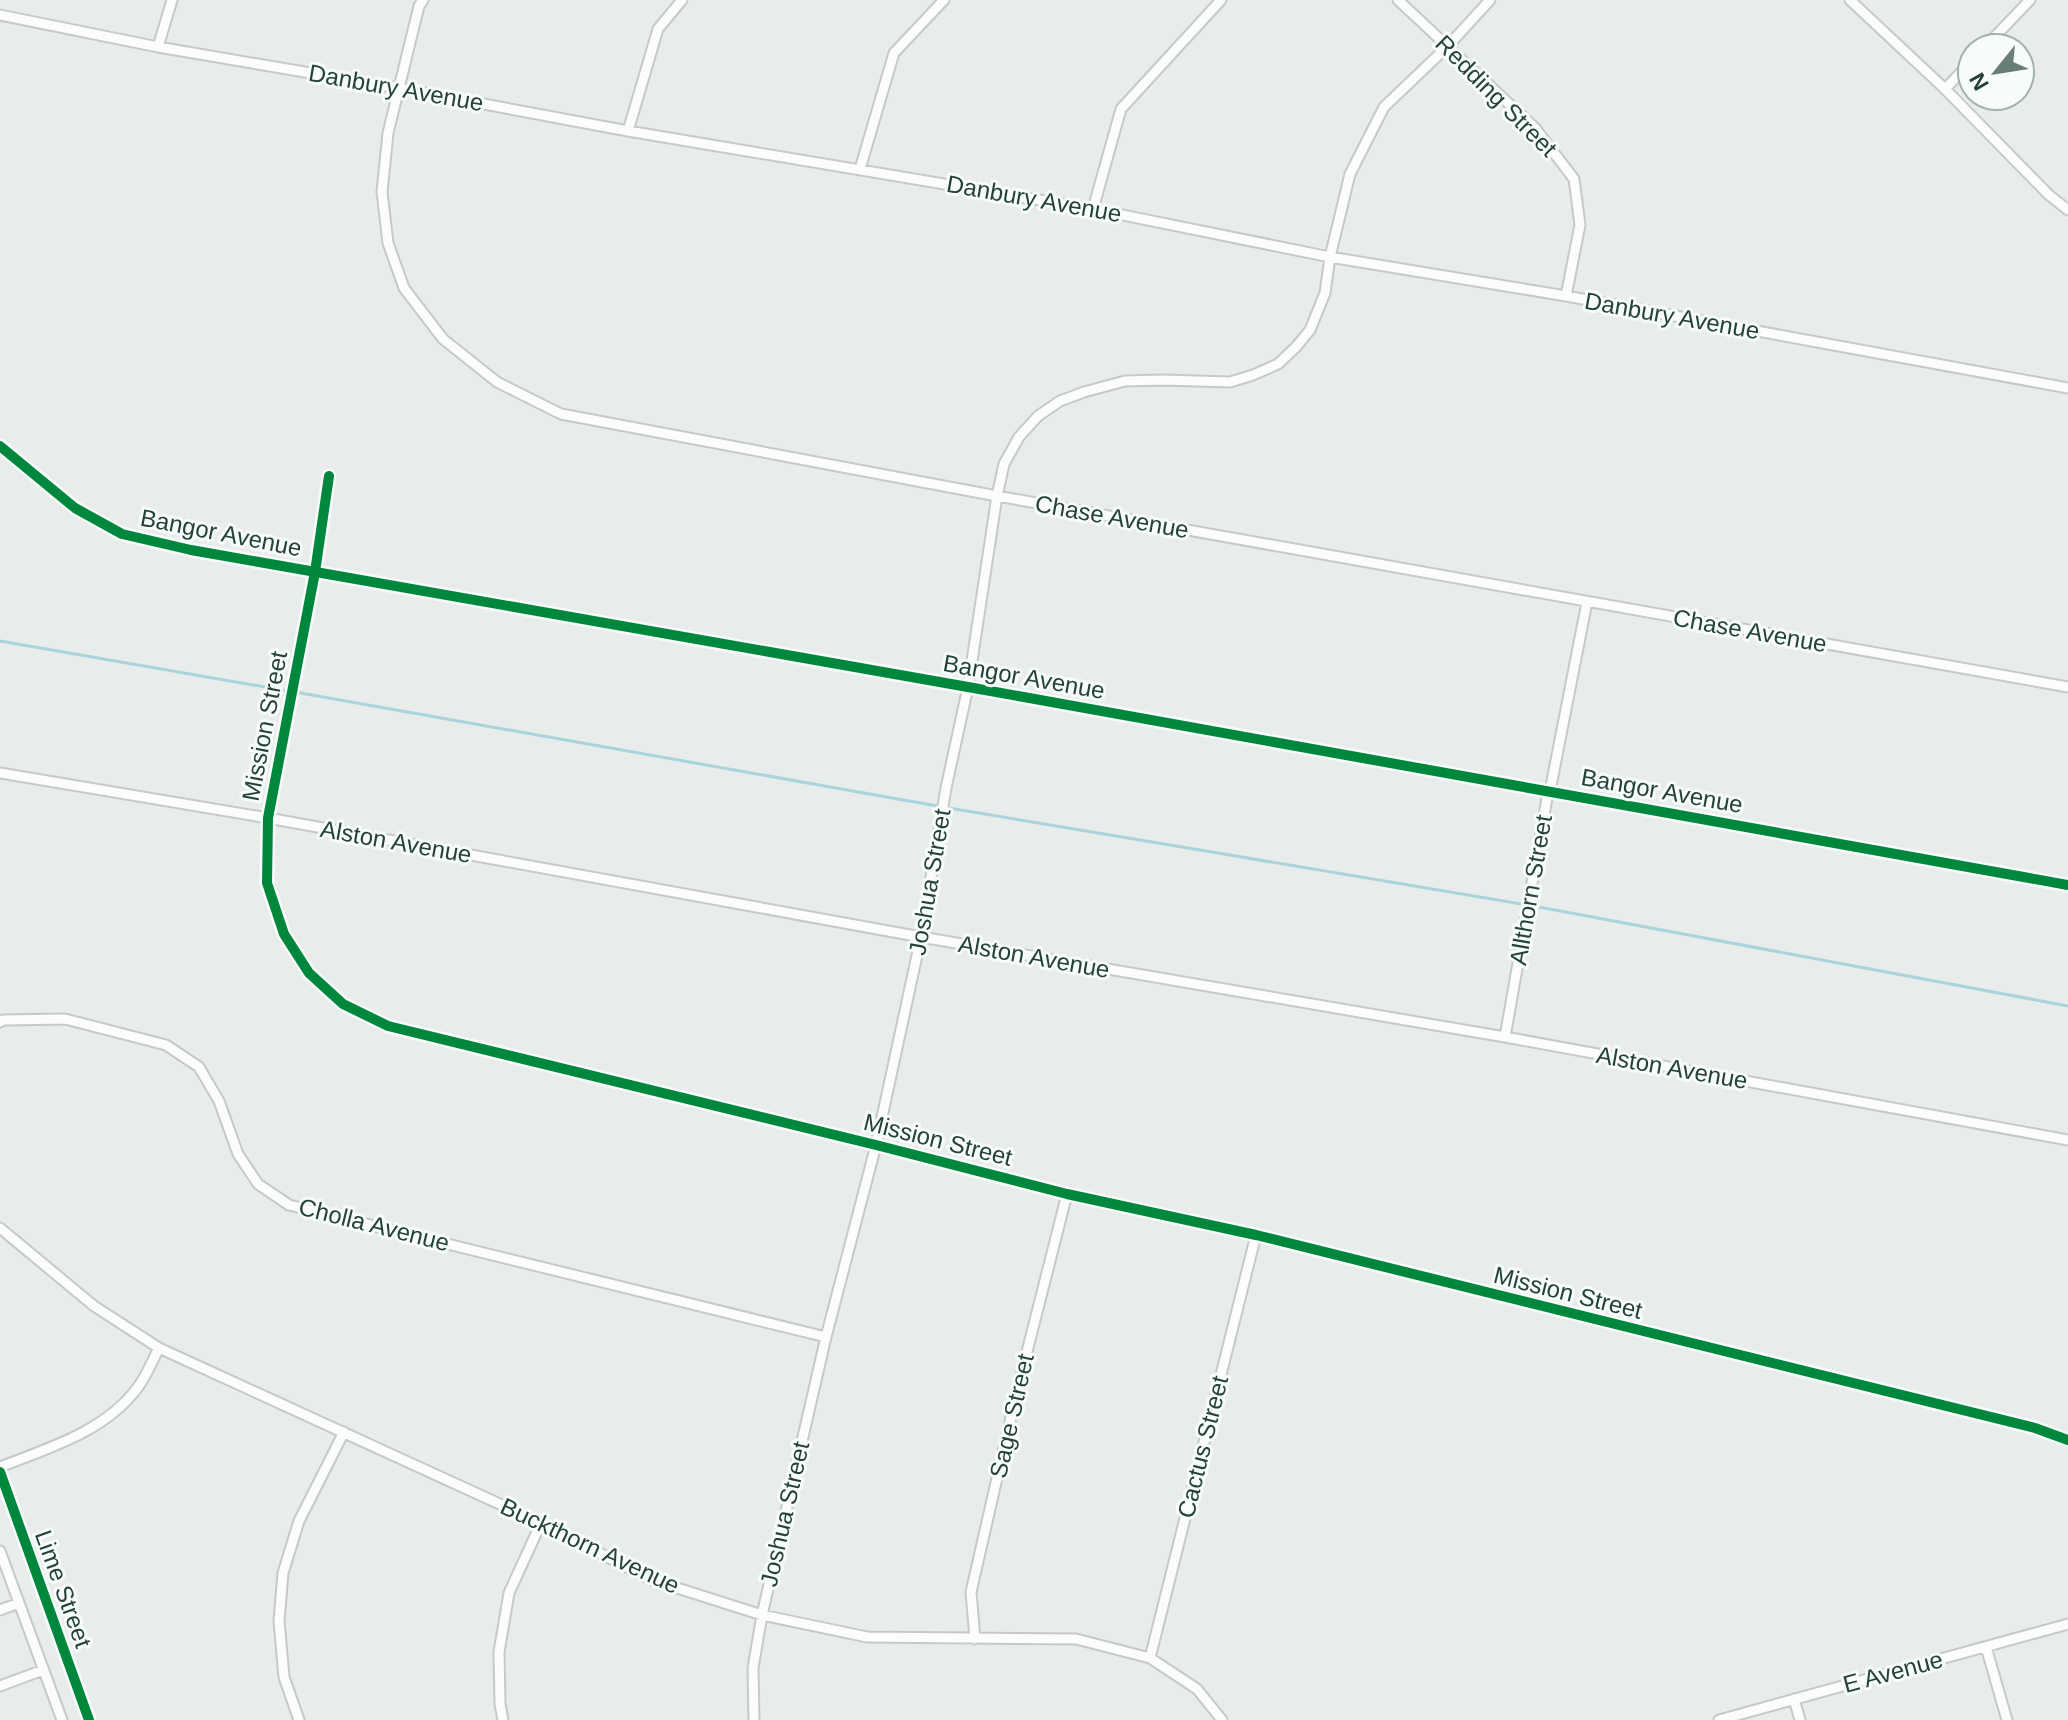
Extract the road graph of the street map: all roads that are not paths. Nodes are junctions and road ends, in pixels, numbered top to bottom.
1 (172, 0) edge
2 (423, 0) edge
3 (682, 0) edge
4 (944, 0) edge
5 (1221, 0) edge
6 (1398, 0) edge
7 (1490, 0) edge
8 (1850, 0) edge
9 (2030, 0) edge
10 (0, 15) edge
11 (1999, 32) edge
12 (1448, 46) junction
13 (158, 47) junction
14 (1956, 78) edge
15 (398, 88) junction
16 (1945, 89) junction
17 (628, 131) junction
18 (860, 169) junction
19 (1093, 209) junction
20 (2068, 210) edge
21 (1330, 257) junction
22 (1566, 296) junction
23 (2068, 388) edge
24 (0, 446) edge
25 (329, 476) dead end
26 (997, 496) junction
27 (315, 572) junction
28 (1587, 602) junction
29 (968, 687) junction
30 (2068, 687) edge
31 (0, 773) edge
32 (1550, 791) junction
33 (268, 818) junction
34 (2068, 885) edge
35 (921, 937) junction
36 (0, 1022) edge
37 (1505, 1037) junction
38 (2068, 1140) edge
39 (876, 1145) junction
40 (1067, 1194) junction
41 (0, 1228) edge
42 (1256, 1235) junction
43 (826, 1337) junction
44 (159, 1348) junction
45 (344, 1432) junction
46 (2068, 1440) edge
47 (0, 1469) edge
48 (541, 1523) junction
49 (0, 1551) edge
50 (19, 1603) junction
51 (0, 1610) edge
52 (762, 1615) junction
53 (2068, 1624) edge
54 (975, 1639) junction
55 (1986, 1647) junction
56 (1150, 1658) junction
57 (43, 1670) junction
58 (0, 1686) edge
59 (1794, 1699) junction
60 (62, 1720) edge
61 (89, 1720) edge
62 (299, 1720) edge
63 (503, 1720) edge
64 (754, 1720) edge
65 (1222, 1720) edge
66 (1719, 1720) edge
67 (1800, 1720) edge
68 (2007, 1720) edge

1 - 13 street
2 - 15 street, Chase Avenue
3 - 17 street
4 - 18 street
5 - 19 street
6 - 12 street, Redding Street
7 - 12 street, Joshua Street
8 - 16 street
9 - 11 street
10 - 13 street, Danbury Avenue
12 - 21 street, Joshua Street
12 - 22 street, Redding Street
13 - 15 street, Danbury Avenue
14 - 16 street
15 - 17 street, Danbury Avenue
15 - 26 street, Chase Avenue
16 - 20 street
17 - 18 street, Danbury Avenue
18 - 19 street, Danbury Avenue
19 - 21 street, Danbury Avenue
21 - 22 street, Danbury Avenue
21 - 26 street, Joshua Street
22 - 23 street, Danbury Avenue
24 - 27 street, Bangor Avenue
25 - 27 street, Mission Street
26 - 28 street, Chase Avenue
26 - 29 street, Joshua Street
27 - 29 street, Bangor Avenue
27 - 33 street, Mission Street
28 - 30 street, Chase Avenue
28 - 32 street, Allthorn Street
29 - 32 street, Bangor Avenue
29 - 35 street, Joshua Street
31 - 33 street, Alston Avenue
32 - 34 street, Bangor Avenue
32 - 37 street, Allthorn Street
33 - 35 street, Alston Avenue
33 - 39 street, Mission Street
35 - 37 street, Alston Avenue
35 - 39 street, Joshua Street
36 - 43 street, Cholla Avenue
37 - 38 street, Alston Avenue
39 - 40 street, Mission Street
39 - 43 street, Joshua Street
40 - 42 street, Mission Street
40 - 54 street, Sage Street
41 - 44 street, Buckthorn Avenue
42 - 46 street, Mission Street
42 - 56 street, Cactus Street
43 - 52 street, Joshua Street
44 - 45 street, Buckthorn Avenue
44 - 47 street
45 - 48 street, Buckthorn Avenue
45 - 62 street
47 - 61 street, Lime Street
48 - 52 street, Buckthorn Avenue
48 - 63 street
49 - 50 street
50 - 51 street
50 - 57 street
52 - 54 street, Buckthorn Avenue
52 - 64 street, Joshua Street
53 - 55 street, E Avenue
54 - 56 street, Buckthorn Avenue
55 - 59 street, E Avenue
55 - 68 street
56 - 65 street, Buckthorn Avenue
57 - 58 street
57 - 60 street
59 - 66 street, E Avenue
59 - 67 street

